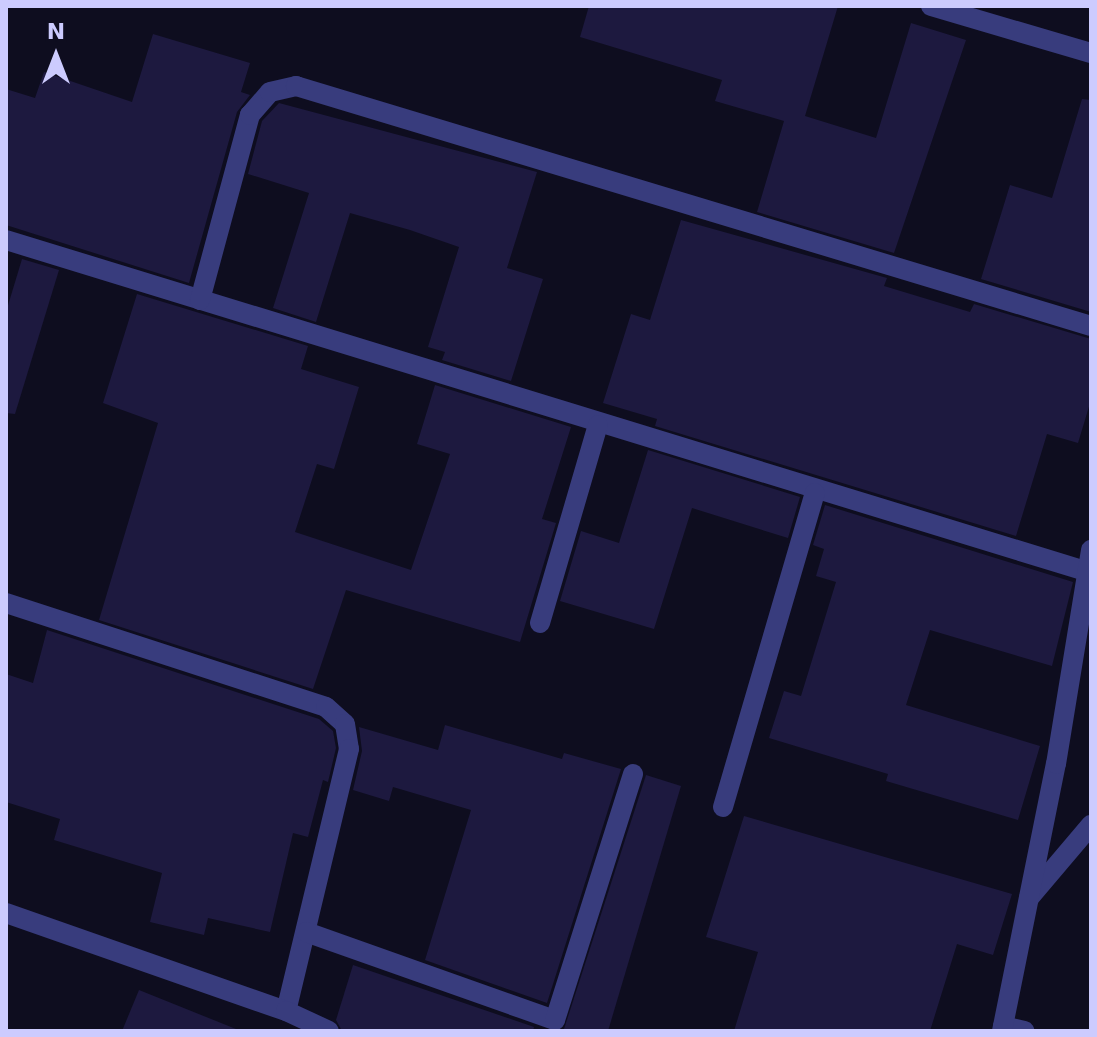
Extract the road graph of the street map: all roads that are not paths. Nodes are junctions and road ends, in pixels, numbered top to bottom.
1 (931, 6) edge
2 (1091, 53) edge
3 (6, 240) edge
4 (200, 300) junction
5 (1091, 326) edge
6 (598, 425) junction
7 (815, 493) junction
8 (1091, 550) edge
9 (1085, 571) junction
10 (6, 603) edge
11 (540, 623) dead end
12 (633, 774) dead end
13 (723, 807) dead end
14 (1091, 825) edge
15 (1026, 901) junction
16 (6, 913) edge
17 (306, 932) junction
18 (286, 1011) junction
19 (1002, 1028) edge
20 (329, 1031) edge
21 (1024, 1031) edge

1 - 2 street
3 - 4 street
4 - 5 street
4 - 6 street
6 - 7 street
6 - 11 street
7 - 9 street
7 - 13 street
8 - 9 street
9 - 15 street
10 - 17 street
12 - 17 street
14 - 15 street
15 - 19 street
16 - 18 street
17 - 18 street
18 - 20 street
19 - 21 street

